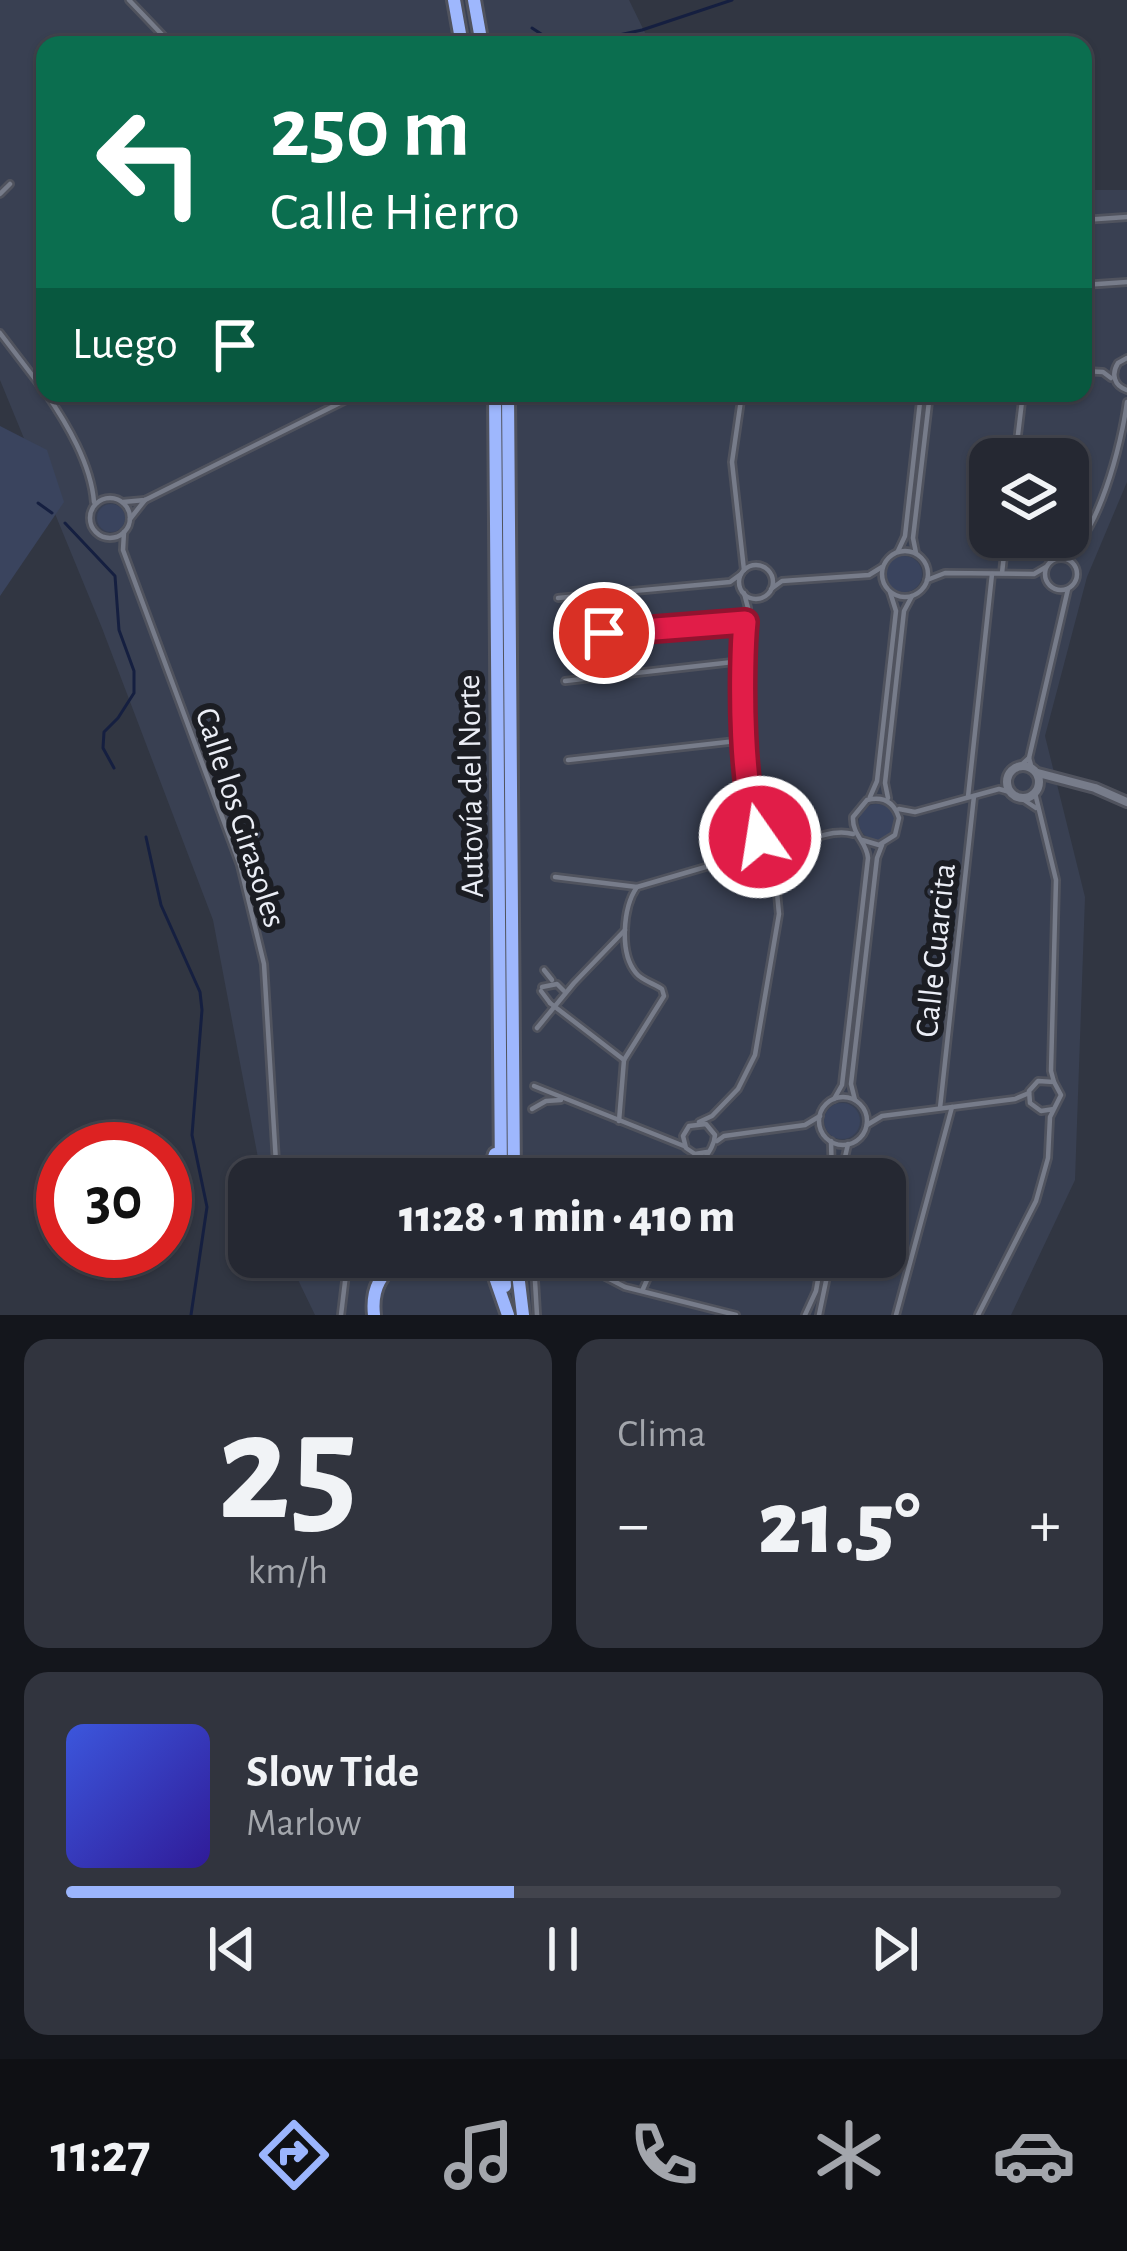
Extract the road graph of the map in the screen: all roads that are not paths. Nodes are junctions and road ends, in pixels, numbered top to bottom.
1 (128, 0) edge
2 (454, 0) edge
3 (470, 0) edge
4 (163, 36) edge
5 (460, 36) edge
6 (476, 36) edge
7 (10, 184) dead end
8 (0, 194) edge
9 (1127, 217) edge
10 (1092, 219) edge
11 (1127, 282) edge
12 (1092, 284) edge
13 (0, 333) edge
14 (1127, 358) edge
15 (1115, 367) junction
16 (1092, 371) edge
17 (1103, 372) junction
18 (36, 380) edge
19 (1121, 386) edge
20 (51, 402) edge
21 (342, 402) edge
22 (495, 402) edge
23 (508, 402) edge
24 (742, 402) edge
25 (920, 402) edge
26 (929, 402) edge
27 (1022, 402) edge
28 (1127, 402) edge
29 (1018, 438) edge
30 (92, 485) junction
31 (109, 498) junction
32 (145, 500) junction
33 (123, 502) junction
34 (94, 506) junction
35 (130, 519) junction
36 (1089, 519) edge
37 (124, 532) junction
38 (108, 538) junction
39 (123, 550) junction
40 (898, 551) junction
41 (916, 553) junction
42 (1004, 558) edge
43 (1061, 558) joint
44 (1074, 558) edge
45 (745, 559) junction
46 (926, 562) junction
47 (1074, 564) junction
48 (759, 566) junction
49 (882, 567) junction
50 (1046, 567) junction
51 (742, 572) junction
52 (945, 573) junction
53 (771, 574) junction
54 (992, 574) junction
55 (1002, 574) junction
56 (1034, 574) junction
57 (869, 575) junction
58 (928, 580) junction
59 (782, 581) junction
60 (1047, 581) junction
61 (730, 582) junction
62 (884, 584) junction
63 (501, 588) junction
64 (771, 589) junction
65 (1054, 589) junction
66 (1068, 589) junction
67 (742, 592) junction
68 (890, 592) junction
69 (912, 596) junction
70 (558, 598) dead end
71 (759, 598) junction
72 (1062, 603) junction
73 (748, 608) junction
74 (502, 619) junction
75 (745, 622) junction
76 (561, 637) dead end
77 (742, 661) junction
78 (565, 681) dead end
79 (745, 740) junction
80 (1029, 758) junction
81 (568, 760) dead end
82 (1019, 766) junction
83 (1034, 771) junction
84 (1058, 780) junction
85 (1037, 789) junction
86 (1005, 790) junction
87 (971, 797) junction
88 (1021, 798) junction
89 (867, 800) junction
90 (1127, 802) edge
91 (893, 806) junction
92 (1037, 808) junction
93 (915, 812) junction
94 (853, 818) junction
95 (899, 826) junction
96 (754, 828) junction
97 (843, 831) junction
98 (764, 837) junction
99 (753, 838) junction
100 (860, 838) junction
101 (772, 842) junction
102 (883, 844) junction
103 (786, 845) junction
104 (744, 849) junction
105 (775, 858) junction
106 (733, 859) junction
107 (747, 863) junction
108 (760, 869) junction
109 (773, 876) junction
110 (556, 877) dead end
111 (637, 886) junction
112 (625, 929) junction
113 (612, 943) junction
114 (626, 946) junction
115 (544, 970) dead end
116 (574, 983) junction
117 (558, 985) junction
118 (558, 1002) junction
119 (537, 1028) dead end
120 (624, 1060) junction
121 (1051, 1071) junction
122 (1041, 1080) junction
123 (1054, 1082) junction
124 (534, 1086) dead end
125 (1029, 1093) junction
126 (834, 1099) junction
127 (1018, 1099) junction
128 (564, 1100) junction
129 (855, 1100) junction
130 (1030, 1103) junction
131 (952, 1107) junction
132 (940, 1108) junction
133 (532, 1109) dead end
134 (1054, 1109) junction
135 (864, 1110) junction
136 (1041, 1111) junction
137 (500, 1112) junction
138 (712, 1116) junction
139 (820, 1116) junction
140 (882, 1116) junction
141 (620, 1121) junction
142 (698, 1122) junction
143 (1048, 1124) junction
144 (805, 1125) junction
145 (867, 1125) junction
146 (711, 1128) junction
147 (685, 1130) junction
148 (823, 1132) junction
149 (724, 1136) junction
150 (671, 1138) junction
151 (831, 1141) junction
152 (715, 1142) junction
153 (848, 1144) junction
154 (684, 1146) junction
155 (707, 1152) junction
156 (692, 1154) junction
157 (276, 1158) edge
158 (494, 1158) edge
159 (501, 1158) edge
160 (514, 1158) edge
161 (694, 1158) edge
162 (703, 1158) edge
163 (831, 1158) edge
164 (845, 1158) edge
165 (345, 1278) edge
166 (374, 1278) edge
167 (380, 1278) edge
168 (495, 1278) edge
169 (505, 1278) edge
170 (519, 1278) edge
171 (535, 1278) edge
172 (606, 1278) edge
173 (648, 1278) edge
174 (818, 1278) edge
175 (827, 1278) edge
176 (643, 1289) junction
177 (341, 1315) edge
178 (370, 1315) edge
179 (508, 1315) edge
180 (523, 1315) edge
181 (537, 1315) edge
182 (736, 1315) edge
183 (805, 1315) edge
184 (819, 1315) edge
185 (896, 1315) edge
186 (978, 1315) edge

1 - 4 street
2 - 5 highway
3 - 6 highway
7 - 8 street
9 - 10 street
11 - 12 street
13 - 18 street
14 - 15 street
15 - 17 street
15 - 19 street
16 - 17 street
17 - 19 street
19 - 28 street
20 - 30 street
21 - 32 street
22 - 63 highway, Autovía del Norte
23 - 63 highway, Autovía del Norte
24 - 45 street
25 - 40 street
26 - 41 street
27 - 29 street
28 - 36 street
30 - 31 street
30 - 34 street
31 - 33 street
31 - 34 street
32 - 33 street
32 - 35 street
33 - 35 street
34 - 38 street
35 - 37 street
37 - 38 street
37 - 39 street, Calle los Girasoles
38 - 39 street
39 - 157 street, Calle los Girasoles
40 - 41 street
40 - 49 street
41 - 46 street
42 - 55 street
43 - 47 street
43 - 50 street
44 - 47 street
45 - 48 street
45 - 51 street
46 - 52 street
46 - 58 street
47 - 66 street
48 - 51 street
48 - 53 street
49 - 57 street
49 - 62 street
50 - 56 street
50 - 60 street
51 - 61 street
51 - 67 street
52 - 54 street
52 - 58 street
53 - 59 street
53 - 64 street
54 - 55 street
54 - 87 street, Calle Cuarcita
55 - 56 street
56 - 60 street
57 - 59 street
57 - 62 street
58 - 69 street
59 - 64 street
60 - 65 street
61 - 67 street
61 - 70 street
62 - 68 street
63 - 74 highway, Autovía del Norte
64 - 71 street
65 - 66 street
65 - 72 street
66 - 72 street
67 - 71 street
67 - 73 street
68 - 69 street
68 - 89 street
69 - 91 street
71 - 73 street
72 - 80 street
73 - 75 street
74 - 137 highway, Autovía del Norte
74 - 160 highway, Autovía del Norte
75 - 76 street
75 - 77 street
77 - 78 street
77 - 79 street
79 - 81 street
79 - 96 street
80 - 82 street
80 - 83 street
82 - 83 street
82 - 86 street
83 - 84 street
83 - 85 street
84 - 85 street
84 - 90 street
85 - 88 street
85 - 92 street
86 - 87 street
86 - 88 street
87 - 93 street
87 - 132 street, Calle Cuarcita
88 - 92 street
89 - 91 street
89 - 94 street
91 - 93 street
91 - 95 street
92 - 121 street
93 - 95 street
94 - 97 street
94 - 100 street
95 - 102 street
96 - 98 street
96 - 99 street
97 - 100 street
97 - 103 street
98 - 99 street
98 - 101 street
99 - 104 street
100 - 102 street
100 - 126 street
101 - 103 street
101 - 105 street
102 - 129 street
103 - 105 street
104 - 106 street
104 - 107 street
105 - 108 street
105 - 109 street
106 - 107 street
106 - 111 street
107 - 108 street
108 - 109 street
109 - 138 street
110 - 111 street
111 - 112 street
112 - 113 street
112 - 114 street
113 - 114 street
113 - 116 street
114 - 120 street
115 - 117 street
116 - 117 street
116 - 118 street
117 - 118 street
117 - 118 street
118 - 119 street
118 - 120 street
120 - 141 street
121 - 122 street
121 - 123 street
122 - 123 street
122 - 125 street
123 - 134 street
124 - 128 street
125 - 127 street
125 - 130 street
126 - 129 street
126 - 139 street
127 - 130 street
127 - 131 street
128 - 133 street
128 - 141 street
129 - 135 street
130 - 136 street
131 - 132 street
131 - 185 street
132 - 140 street
134 - 136 street
134 - 143 street
135 - 140 street
135 - 145 street
136 - 143 street
137 - 158 highway
137 - 159 highway, Autovía del Norte
138 - 142 street
138 - 146 street
139 - 144 street
139 - 148 street
140 - 145 street
141 - 150 street
142 - 146 street
142 - 147 street
143 - 186 street
144 - 148 street
144 - 149 street
145 - 153 street
146 - 149 street
146 - 152 street
147 - 150 street
147 - 154 street
148 - 151 street
149 - 152 street
150 - 154 street
151 - 153 street
151 - 163 street
152 - 155 street
153 - 164 street
154 - 156 street
155 - 156 street
155 - 162 street
156 - 161 street
165 - 177 street
166 - 178 highway
167 - 178 highway
168 - 179 highway
169 - 179 highway
170 - 180 highway
171 - 181 street
172 - 176 street
173 - 176 street
174 - 183 street
175 - 184 street
176 - 182 street

